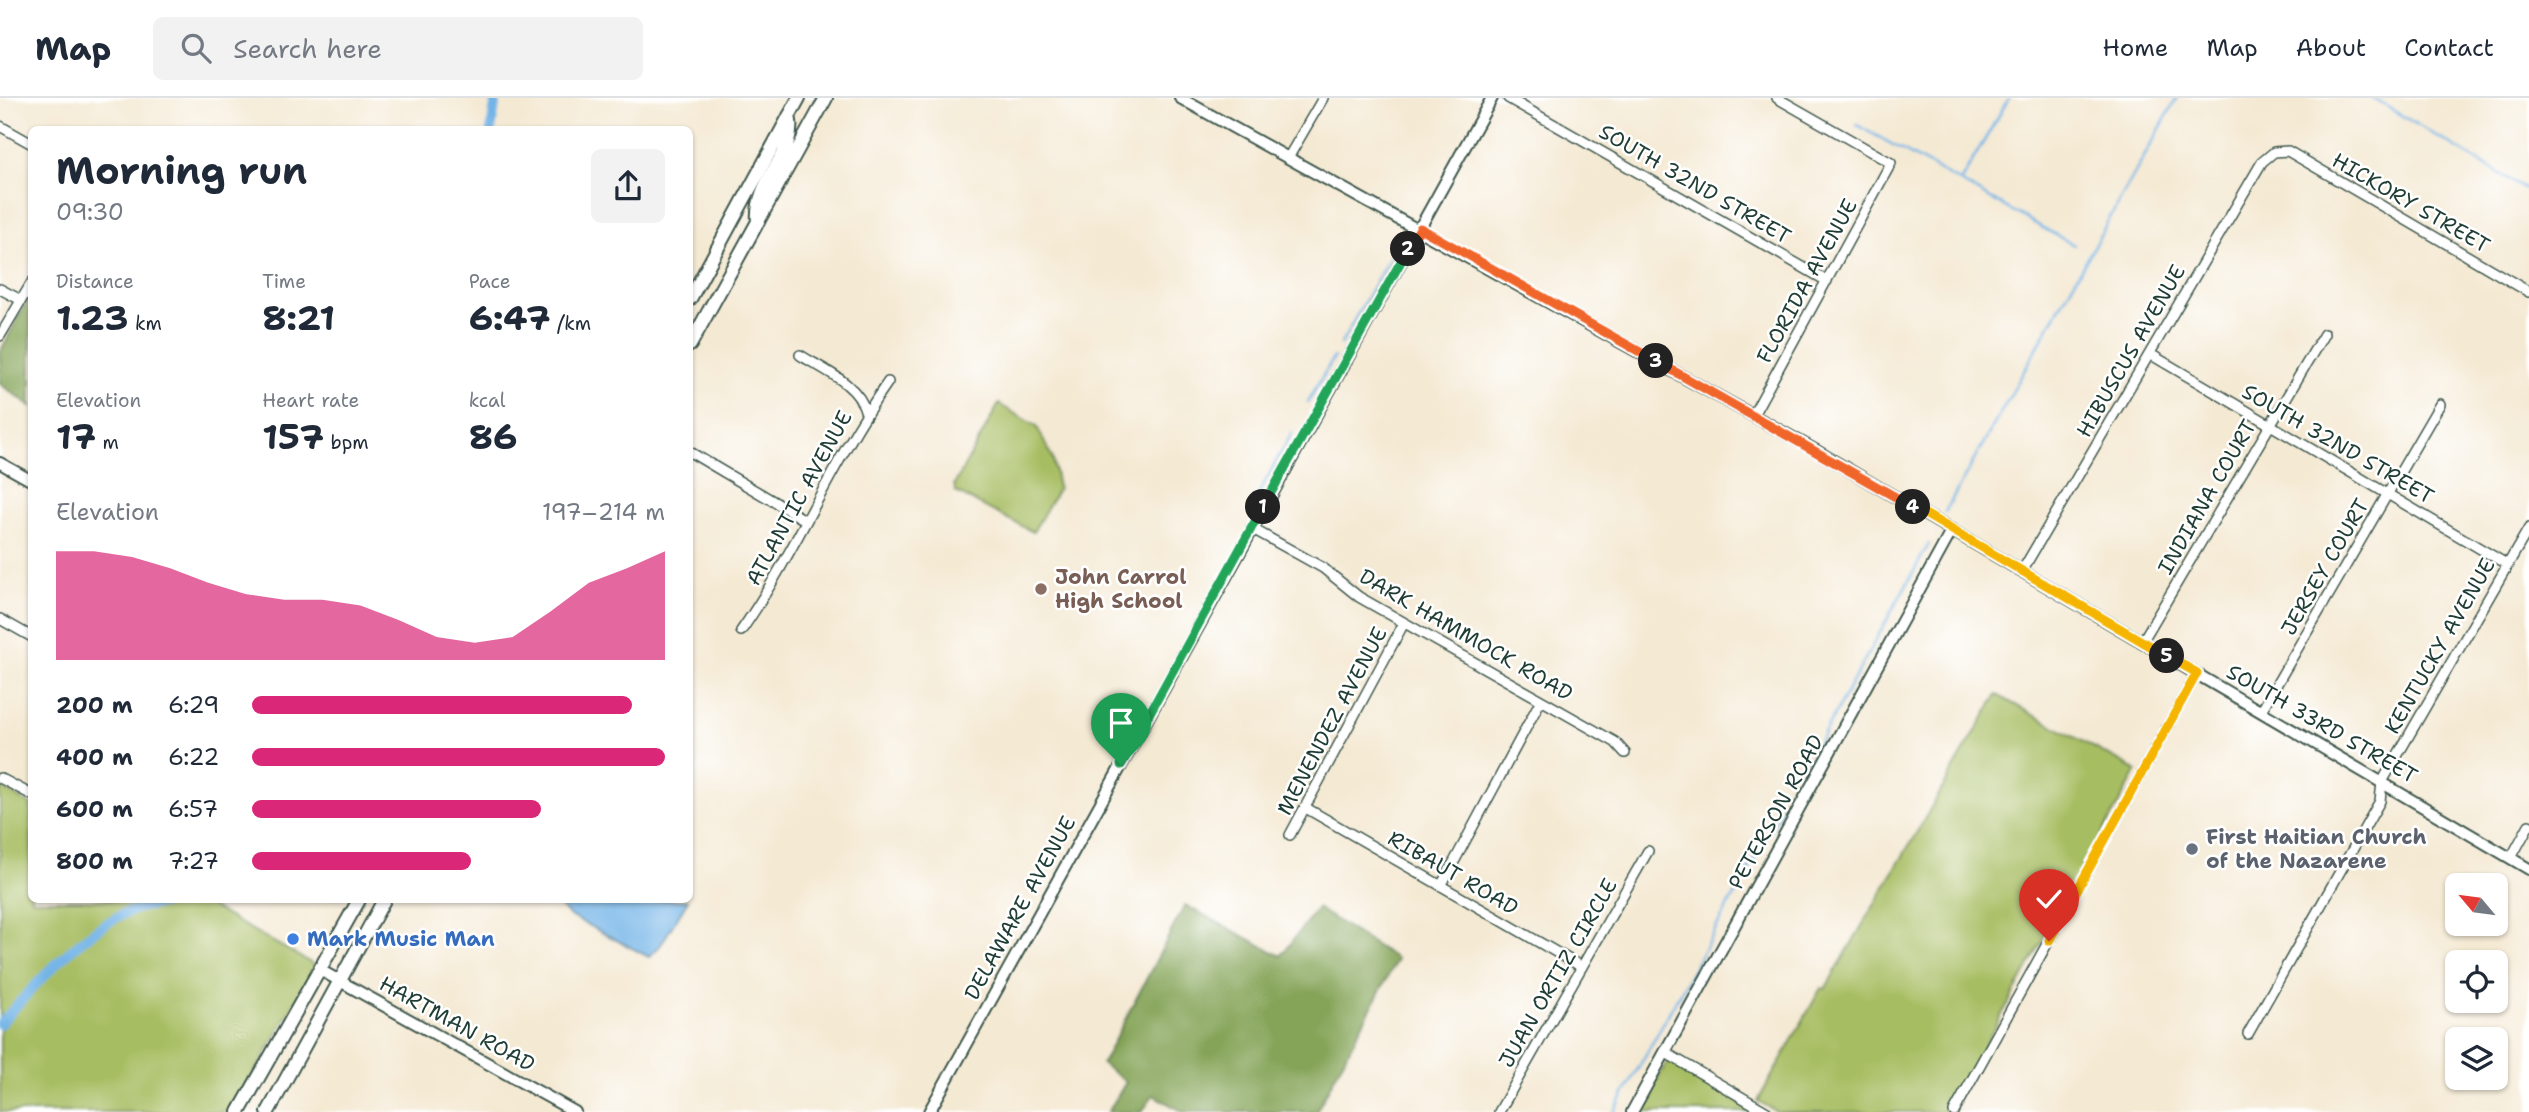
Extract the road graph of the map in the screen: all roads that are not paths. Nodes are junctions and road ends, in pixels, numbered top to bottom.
1 (799, 98) edge
2 (826, 98) edge
3 (1180, 98) edge
4 (1323, 98) edge
5 (1508, 98) edge
6 (1777, 98) edge
7 (1487, 100) edge
8 (789, 116) junction
9 (0, 126) edge
10 (28, 142) edge
11 (2274, 152) joint
12 (1289, 158) junction
13 (758, 223) junction
14 (1420, 228) junction
15 (1827, 281) junction
16 (0, 289) edge
17 (28, 289) edge
18 (2529, 292) edge
19 (693, 293) edge
20 (21, 300) junction
21 (2323, 334) dead end
22 (0, 337) edge
23 (693, 340) edge
24 (2150, 354) junction
25 (800, 355) dead end
26 (888, 382) dead end
27 (2440, 404) dead end
28 (866, 413) junction
29 (1754, 415) junction
30 (2270, 424) junction
31 (693, 454) edge
32 (0, 463) edge
33 (28, 479) edge
34 (2388, 494) junction
35 (805, 520) junction
36 (1251, 528) junction
37 (2529, 528) edge
38 (1952, 530) junction
39 (2508, 565) junction
40 (2022, 571) junction
41 (0, 619) edge
42 (1404, 623) junction
43 (741, 631) dead end
44 (28, 635) edge
45 (2142, 642) junction
46 (2197, 673) junction
47 (1541, 700) junction
48 (2261, 711) junction
49 (1626, 752) dead end
50 (0, 778) edge
51 (2382, 782) junction
52 (28, 793) edge
53 (1306, 808) junction
54 (2529, 825) edge
55 (1290, 835) dead end
56 (1648, 851) dead end
57 (2511, 858) junction
58 (2529, 869) edge
59 (1441, 887) junction
60 (357, 903) edge
61 (382, 903) edge
62 (1583, 967) junction
63 (320, 970) junction
64 (340, 981) junction
65 (2249, 1034) dead end
66 (1666, 1053) junction
67 (239, 1112) edge
68 (268, 1112) edge
69 (575, 1112) edge
70 (929, 1112) edge
71 (1499, 1112) edge
72 (1632, 1112) edge
73 (1767, 1112) edge
74 (1954, 1112) edge

1 - 8 main road
2 - 13 main road
3 - 12 street, SOUTH 33RD STREET
4 - 12 street
5 - 15 street, SOUTH 32ND STREET
6 - 15 street, FLORIDA AVENUE
7 - 14 street, DELAWARE AVENUE
8 - 13 main road
8 - 19 main road
9 - 10 street
11 - 18 street, HICKORY STREET
11 - 24 street, HIBUSCUS AVENUE
12 - 14 street, SOUTH 33RD STREET
13 - 23 main road
14 - 29 street, SOUTH 33RD STREET
14 - 36 street, DELAWARE AVENUE
15 - 29 street, FLORIDA AVENUE
16 - 20 street
17 - 20 street
20 - 22 street
21 - 30 street, INDIANA COURT
24 - 30 street, SOUTH 32ND STREET
24 - 40 street, HIBUSCUS AVENUE
25 - 28 street
26 - 28 street, ATLANTIC AVENUE
27 - 34 street, JERSEY COURT
28 - 35 street, ATLANTIC AVENUE
29 - 38 street, SOUTH 33RD STREET
30 - 34 street, SOUTH 32ND STREET
30 - 45 street, INDIANA COURT
31 - 35 street
32 - 33 street
34 - 39 street, SOUTH 32ND STREET
34 - 48 street, JERSEY COURT
35 - 43 street, ATLANTIC AVENUE
36 - 42 street, DARK HAMMOCK ROAD
36 - 70 street, DELAWARE AVENUE
37 - 39 street, KENTUCKY AVENUE
38 - 40 street, SOUTH 33RD STREET
38 - 66 street, PETERSON ROAD
39 - 51 street, KENTUCKY AVENUE
40 - 45 street, SOUTH 33RD STREET
41 - 44 street
42 - 47 street, DARK HAMMOCK ROAD
42 - 53 street, MENENDEZ AVENUE
45 - 46 street, SOUTH 33RD STREET
46 - 48 street, SOUTH 33RD STREET
46 - 74 street
47 - 49 street, DARK HAMMOCK ROAD
47 - 59 street
48 - 51 street, SOUTH 33RD STREET
50 - 52 street
51 - 57 street, SOUTH 33RD STREET
51 - 65 street, KENTUCKY AVENUE
53 - 55 street, MENENDEZ AVENUE
53 - 59 street, RIBAUT ROAD
54 - 57 street
56 - 62 street, JUAN ORTIZ CIRCLE
57 - 58 street, SOUTH 33RD STREET
59 - 62 street, RIBAUT ROAD
60 - 63 main road
61 - 64 main road
62 - 71 street, JUAN ORTIZ CIRCLE
63 - 64 street, HARTMAN ROAD
63 - 67 main road
64 - 68 main road
64 - 69 street, HARTMAN ROAD
66 - 72 street, PETERSON ROAD
66 - 73 street

